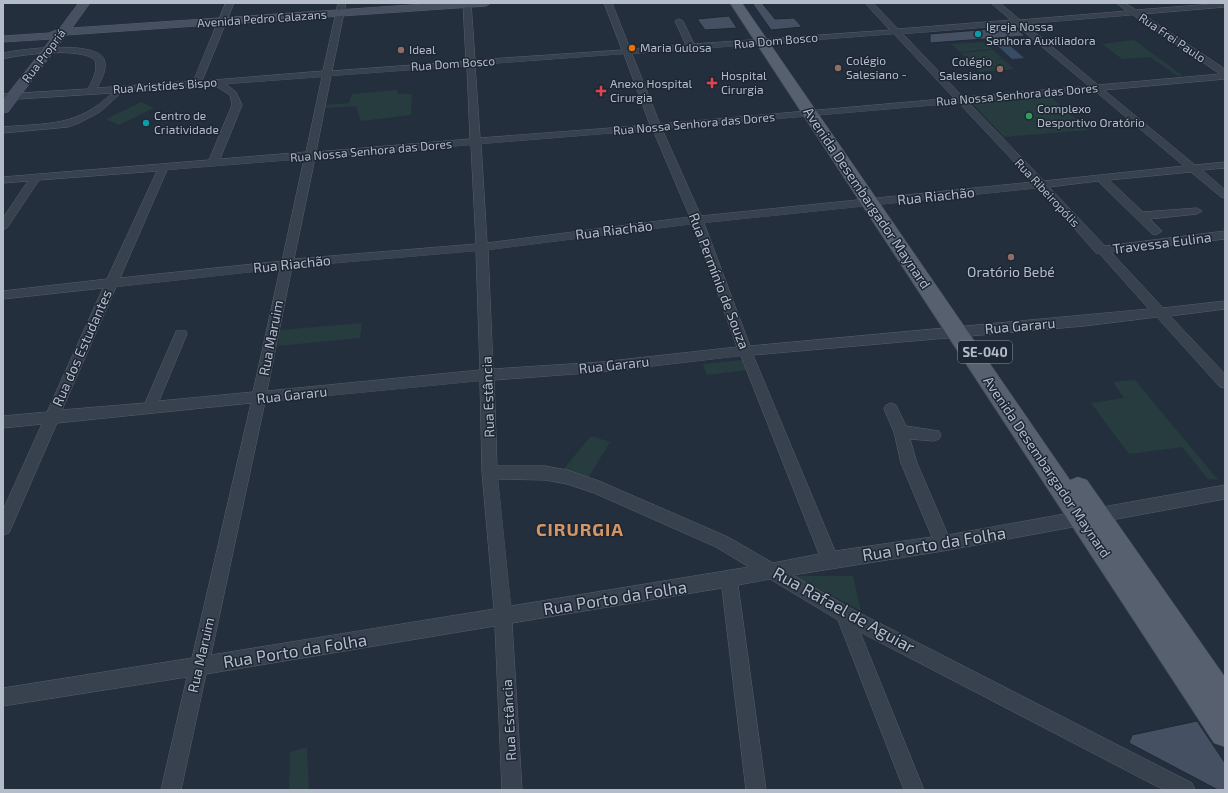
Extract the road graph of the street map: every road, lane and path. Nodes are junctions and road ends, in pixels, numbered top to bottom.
1 (85, 3) edge
2 (230, 3) edge
3 (486, 3) edge
4 (608, 3) edge
5 (736, 3) edge
6 (742, 3) edge
7 (869, 3) edge
8 (995, 3) edge
9 (1120, 3) edge
10 (467, 4) edge
11 (1225, 5) edge
12 (341, 8) edge
13 (1135, 13) junction
14 (679, 21) dead end
15 (224, 22) junction
16 (1019, 23) junction
17 (894, 31) junction
18 (62, 32) junction
19 (3, 35) edge
20 (3, 39) edge
21 (766, 42) junction
22 (692, 48) junction
23 (48, 51) junction
24 (628, 53) junction
25 (3, 56) edge
26 (470, 63) junction
27 (327, 74) junction
28 (1225, 74) edge
29 (217, 83) junction
30 (196, 84) junction
31 (1096, 88) junction
32 (120, 89) junction
33 (91, 91) junction
34 (8, 97) edge
35 (959, 99) junction
36 (3, 109) edge
37 (814, 113) junction
38 (656, 127) junction
39 (3, 130) edge
40 (475, 142) junction
41 (311, 156) junction
42 (213, 164) junction
43 (1225, 165) edge
44 (163, 168) junction
45 (1193, 168) junction
46 (36, 177) junction
47 (1101, 178) junction
48 (3, 180) edge
49 (1041, 184) junction
50 (1225, 195) edge
51 (876, 202) junction
52 (1197, 211) dead end
53 (1141, 216) junction
54 (697, 220) junction
55 (3, 226) edge
56 (1156, 231) dead end
57 (1225, 235) edge
58 (482, 246) junction
59 (1100, 250) junction
60 (286, 264) junction
61 (111, 284) junction
62 (3, 295) edge
63 (1225, 306) edge
64 (1159, 313) junction
65 (963, 331) junction
66 (181, 334) dead end
67 (745, 351) junction
68 (487, 375) junction
69 (1225, 384) edge
70 (259, 398) junction
71 (149, 409) junction
72 (891, 409) dead end
73 (50, 418) junction
74 (3, 422) edge
75 (901, 432) junction
76 (934, 435) dead end
77 (490, 472) junction
78 (1225, 492) edge
79 (1089, 518) junction
80 (3, 528) edge
81 (943, 543) junction
82 (830, 560) junction
83 (772, 571) junction
84 (729, 579) junction
85 (844, 614) junction
86 (503, 616) junction
87 (198, 666) junction
88 (3, 697) edge
89 (1225, 703) edge
90 (1225, 732) edge
91 (171, 790) edge
92 (512, 790) edge
93 (756, 790) edge
94 (914, 790) edge
95 (1185, 790) edge

1 - 18 main road, Rua Propriá
2 - 15 street
3 - 10 main road, Avenida Pedro Calazans
4 - 24 street, Rua Permínio de Souza
5 - 21 main road, Avenida Desembargador Maynard / SE-040
6 - 21 main road, Avenida Desembargador Maynard / SE-040
7 - 17 street, Rua Ribeiropólis
8 - 16 street
9 - 13 street, Rua Frei Paulo
10 - 12 main road, Avenida Pedro Calazans
10 - 26 street, Rua Estância
11 - 13 street, Rua Dom Bosco
12 - 15 main road, Avenida Pedro Calazans
12 - 27 street, Rua Maruim
13 - 16 street, Rua Dom Bosco
13 - 28 street, Rua Frei Paulo
14 - 22 street
15 - 18 main road, Avenida Pedro Calazans
15 - 30 street
16 - 17 street, Rua Dom Bosco
16 - 31 street
17 - 21 street, Rua Dom Bosco
17 - 35 street, Rua Ribeiropólis
18 - 19 main road, Avenida Pedro Calazans
18 - 20 main road, Avenida Pedro Calazans
18 - 23 main road, Rua Propriá
21 - 22 street, Rua Dom Bosco
21 - 37 main road, Avenida Desembargador Maynard / SE-040
22 - 24 street, Rua Dom Bosco
23 - 25 street
23 - 33 street
23 - 34 main road, Rua Propriá
24 - 26 street, Rua Dom Bosco
24 - 38 street, Rua Permínio de Souza
26 - 27 street, Rua Dom Bosco
26 - 40 street, Rua Estância
27 - 29 street, Rua Aristídes Bispo
27 - 41 street, Rua Maruim
28 - 31 street, Rua Nossa Senhora das Dores
29 - 30 street, Rua Aristídes Bispo
29 - 42 street
30 - 32 street, Rua Aristídes Bispo
31 - 35 street, Rua Nossa Senhora das Dores
31 - 45 street
32 - 33 street, Rua Aristídes Bispo
32 - 39 street
33 - 34 street, Rua Aristídes Bispo
34 - 36 main road, Rua Propriá
35 - 37 street, Rua Nossa Senhora das Dores
35 - 49 street, Rua Ribeiropólis
37 - 38 street, Rua Nossa Senhora das Dores
37 - 51 main road, Avenida Desembargador Maynard / SE-040
38 - 40 street, Rua Nossa Senhora das Dores
38 - 54 street, Rua Permínio de Souza
40 - 41 street, Rua Nossa Senhora das Dores
40 - 58 street, Rua Estância
41 - 42 street, Rua Nossa Senhora das Dores
41 - 60 street, Rua Maruim
42 - 44 street, Rua Nossa Senhora das Dores
43 - 45 street, Rua Riachão
44 - 46 street, Rua Nossa Senhora das Dores
44 - 61 street, Rua dos Estudantes
45 - 47 street, Rua Riachão
45 - 50 street
46 - 48 street, Rua Nossa Senhora das Dores
46 - 55 street
47 - 49 street, Rua Riachão
47 - 53 street
49 - 51 street, Rua Riachão
49 - 59 street, Rua Ribeiropólis
51 - 54 street, Rua Riachão
51 - 65 main road, Avenida Desembargador Maynard / SE-040
52 - 53 street
53 - 56 street
54 - 58 street, Rua Riachão
54 - 67 street, Rua Permínio de Souza
57 - 59 street, Travessa Eulina
58 - 60 street, Rua Riachão
58 - 68 street, Rua Estância
59 - 64 street, Rua Ribeiropólis
60 - 61 street, Rua Riachão
60 - 70 street, Rua Maruim
61 - 62 street, Rua Riachão
61 - 73 street, Rua dos Estudantes
63 - 64 street, Rua Gararu
64 - 65 street, Rua Gararu
64 - 69 street, Rua Ribeiropólis
65 - 67 street, Rua Gararu
65 - 79 main road, Avenida Desembargador Maynard / SE-040
66 - 71 street
67 - 68 street, Rua Gararu
67 - 82 street, Rua Permínio de Souza
68 - 70 street, Rua Gararu
68 - 77 street, Rua Estância
70 - 71 street, Rua Gararu
70 - 87 street, Rua Maruim
71 - 73 street, Rua Gararu
72 - 75 street
73 - 74 street, Rua Gararu
73 - 80 street, Rua dos Estudantes
75 - 76 street
75 - 81 street
77 - 83 street, Rua Rafael de Aguiar
77 - 86 street, Rua Estância
78 - 79 street, Rua Porto da Folha
79 - 81 street, Rua Porto da Folha
79 - 89 main road, Avenida Desembargador Maynard / SE-040
79 - 90 main road, Avenida Desembargador Maynard / SE-040
81 - 82 street, Rua Porto da Folha
82 - 83 street, Rua Porto da Folha
83 - 84 street, Rua Porto da Folha
83 - 85 street, Rua Rafael de Aguiar
84 - 86 street, Rua Porto da Folha
84 - 93 street
85 - 94 street
85 - 95 street, Rua Rafael de Aguiar
86 - 87 street, Rua Porto da Folha
86 - 92 street, Rua Estância
87 - 88 street, Rua Porto da Folha
87 - 91 street, Rua Maruim

